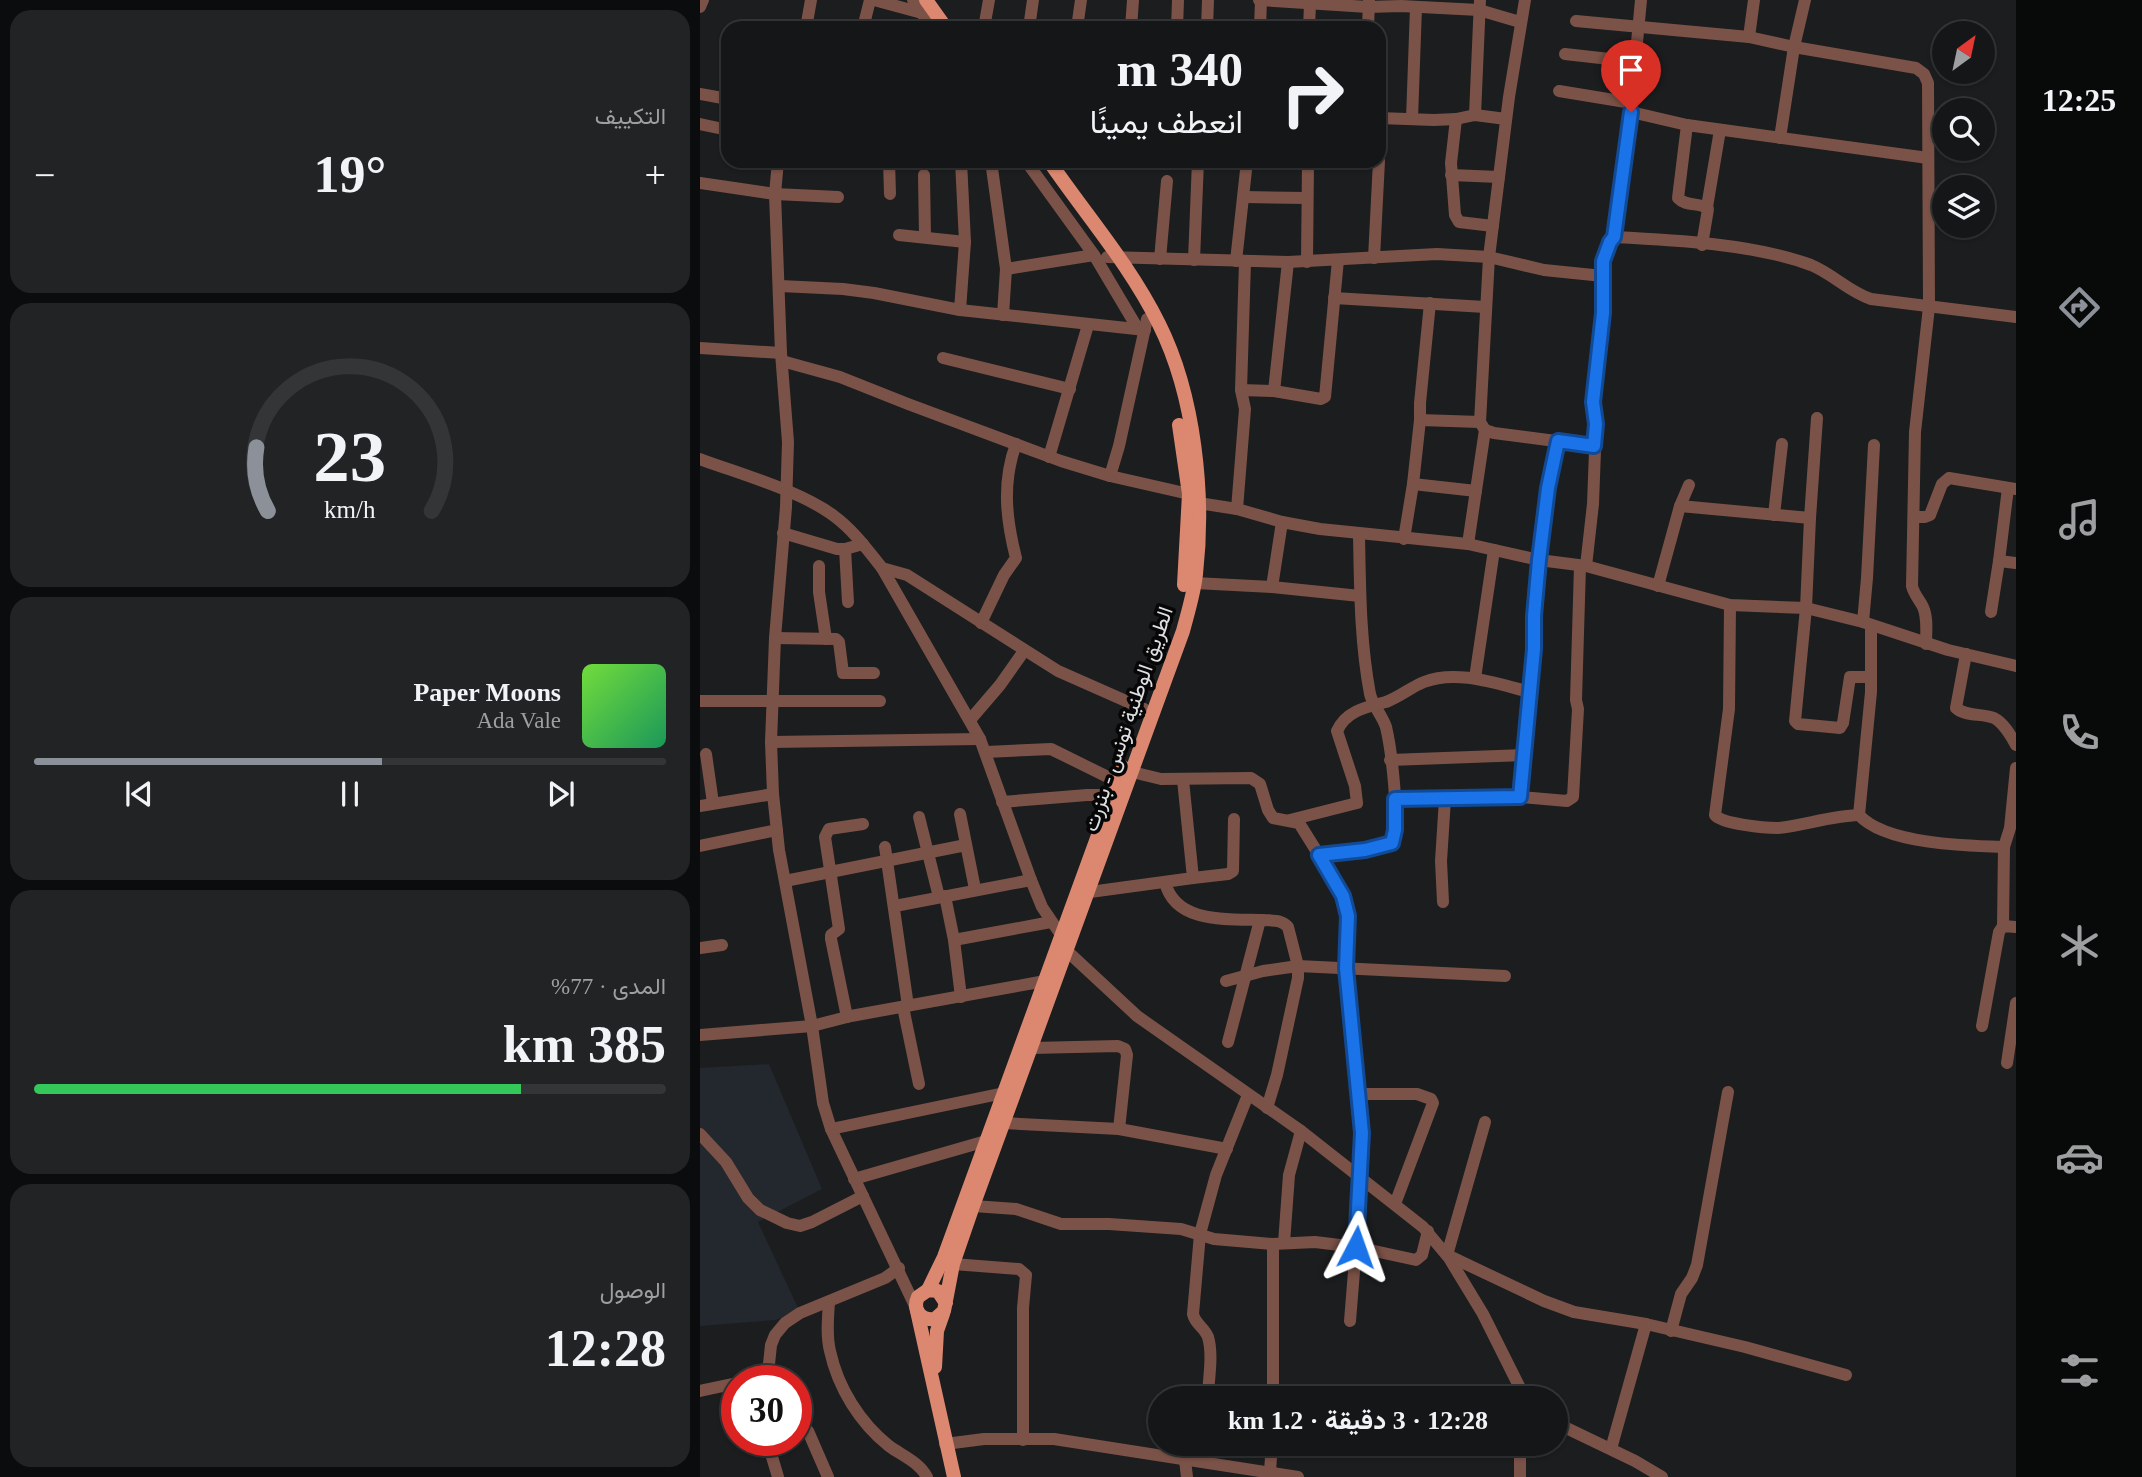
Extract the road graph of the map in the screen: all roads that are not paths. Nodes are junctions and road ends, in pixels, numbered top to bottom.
1 (703, 0) edge
2 (811, 0) edge
3 (913, 0) edge
4 (937, 0) edge
5 (989, 0) edge
6 (1033, 0) edge
7 (1082, 0) edge
8 (1133, 0) edge
9 (1178, 0) edge
10 (1208, 0) edge
11 (1260, 0) edge
12 (1525, 0) edge
13 (1642, 0) edge
14 (1754, 0) edge
15 (1805, 0) edge
16 (879, 1) edge
17 (1368, 3) edge
18 (1310, 4) junction
19 (1479, 5) edge
20 (700, 7) edge
21 (924, 7) edge
22 (1416, 7) junction
23 (807, 21) edge
24 (867, 21) edge
25 (939, 21) edge
26 (950, 21) edge
27 (985, 21) edge
28 (1030, 21) edge
29 (1078, 21) edge
30 (1132, 21) edge
31 (1177, 21) edge
32 (1207, 21) edge
33 (1259, 21) edge
34 (1310, 21) edge
35 (1368, 21) edge
36 (1576, 21) dead end
37 (1520, 22) junction
38 (1639, 25) junction
39 (1749, 37) junction
40 (1794, 47) junction
41 (1565, 54) dead end
42 (1636, 62) junction
43 (1559, 91) dead end
44 (700, 94) edge
45 (721, 98) edge
46 (1632, 108) junction
47 (1475, 115) junction
48 (1386, 118) edge
49 (1412, 119) junction
50 (1456, 119) junction
51 (1506, 119) junction
52 (700, 124) edge
53 (1687, 125) junction
54 (721, 128) edge
55 (1720, 130) junction
56 (1780, 138) junction
57 (1928, 158) junction
58 (777, 168) edge
59 (889, 168) edge
60 (961, 168) edge
61 (992, 168) edge
62 (1032, 168) edge
63 (1045, 168) edge
64 (1053, 168) edge
65 (1198, 168) edge
66 (1246, 168) edge
67 (1308, 168) edge
68 (1379, 168) edge
69 (924, 175) dead end
70 (1451, 175) junction
71 (1499, 177) junction
72 (1167, 181) dead end
73 (700, 183) edge
74 (775, 194) junction
75 (890, 194) dead end
76 (838, 197) dead end
77 (1244, 197) junction
78 (1307, 198) junction
79 (1707, 207) junction
80 (1493, 226) junction
81 (899, 235) dead end
82 (925, 237) junction
83 (1614, 237) junction
84 (965, 242) junction
85 (1702, 245) junction
86 (1107, 257) junction
87 (1489, 257) junction
88 (1160, 258) junction
89 (1374, 258) junction
90 (1194, 260) junction
91 (1338, 260) junction
92 (1240, 261) junction
93 (1287, 262) junction
94 (1307, 262) junction
95 (1006, 269) junction
96 (1604, 276) junction
97 (780, 286) junction
98 (1334, 298) junction
99 (1430, 303) junction
100 (1485, 307) junction
101 (1929, 307) junction
102 (960, 310) junction
103 (1003, 315) junction
104 (2016, 317) edge
105 (1088, 325) junction
106 (1144, 326) junction
107 (700, 348) edge
108 (781, 357) junction
109 (943, 358) dead end
110 (1070, 389) junction
111 (1241, 390) junction
112 (1274, 391) junction
113 (1817, 418) dead end
114 (1420, 420) junction
115 (1483, 426) junction
116 (1558, 441) junction
117 (1016, 444) junction
118 (1782, 444) dead end
119 (1874, 445) dead end
120 (1594, 446) junction
121 (1049, 457) junction
122 (700, 459) edge
123 (1110, 476) junction
124 (1413, 484) junction
125 (1689, 485) dead end
126 (2012, 488) edge
127 (1476, 491) junction
128 (787, 492) junction
129 (1192, 499) junction
130 (1680, 506) junction
131 (1237, 509) junction
132 (1774, 515) junction
133 (1915, 517) junction
134 (1810, 518) junction
135 (1282, 522) junction
136 (783, 533) junction
137 (1359, 534) junction
138 (1404, 539) junction
139 (863, 544) junction
140 (1468, 544) junction
141 (845, 549) junction
142 (1494, 550) junction
143 (1539, 560) junction
144 (1999, 561) junction
145 (2016, 563) edge
146 (819, 566) dead end
147 (1583, 566) junction
148 (881, 568) junction
149 (1195, 583) junction
150 (1658, 586) junction
151 (1272, 587) junction
152 (1360, 596) junction
153 (848, 602) dead end
154 (1730, 605) junction
155 (1806, 608) junction
156 (1991, 612) dead end
157 (981, 624) junction
158 (1867, 624) junction
159 (775, 638) junction
160 (825, 639) junction
161 (1926, 644) junction
162 (1024, 651) junction
163 (1966, 654) junction
164 (2016, 666) edge
165 (874, 673) dead end
166 (1871, 677) junction
167 (1475, 678) junction
168 (1530, 692) junction
169 (773, 700) junction
170 (700, 701) edge
171 (880, 701) dead end
172 (1374, 704) junction
173 (1144, 709) junction
174 (971, 720) junction
175 (980, 739) junction
176 (771, 742) junction
177 (2016, 745) edge
178 (986, 752) junction
179 (706, 754) dead end
180 (1525, 755) junction
181 (1390, 760) junction
182 (2016, 768) edge
183 (1132, 772) junction
184 (1183, 779) junction
185 (1116, 789) junction
186 (773, 794) junction
187 (1520, 797) junction
188 (1395, 799) junction
189 (1445, 799) junction
190 (1002, 802) junction
191 (706, 805) edge
192 (960, 814) dead end
193 (1859, 815) junction
194 (919, 817) dead end
195 (1234, 820) dead end
196 (1290, 820) junction
197 (863, 824) dead end
198 (777, 830) junction
199 (966, 845) junction
200 (700, 846) edge
201 (2004, 846) junction
202 (885, 847) dead end
203 (929, 853) junction
204 (1319, 855) junction
205 (887, 862) junction
206 (829, 871) junction
207 (1193, 878) junction
208 (1031, 880) junction
209 (785, 881) junction
210 (1165, 882) junction
211 (975, 889) junction
212 (1090, 892) junction
213 (942, 897) junction
214 (1443, 902) dead end
215 (895, 906) junction
216 (1260, 920) junction
217 (1051, 922) junction
218 (2010, 927) edge
219 (1060, 935) junction
220 (954, 940) junction
221 (722, 944) dead end
222 (700, 948) edge
223 (1067, 951) junction
224 (1298, 966) junction
225 (1346, 968) junction
226 (1245, 976) junction
227 (1505, 976) dead end
228 (1045, 981) junction
229 (1226, 981) dead end
230 (961, 997) junction
231 (2016, 1003) edge
232 (905, 1006) junction
233 (847, 1017) junction
234 (812, 1026) junction
235 (1982, 1026) dead end
236 (700, 1035) edge
237 (1228, 1042) dead end
238 (1032, 1048) junction
239 (2007, 1063) dead end
240 (919, 1084) dead end
241 (1728, 1092) dead end
242 (1004, 1093) junction
243 (1360, 1094) junction
244 (1248, 1095) junction
245 (1267, 1108) junction
246 (1485, 1122) dead end
247 (1003, 1123) junction
248 (831, 1129) junction
249 (1119, 1129) junction
250 (1301, 1131) junction
251 (700, 1134) edge
252 (986, 1141) junction
253 (1227, 1149) junction
254 (1360, 1176) junction
255 (854, 1179) junction
256 (863, 1196) junction
257 (1395, 1204) junction
258 (973, 1206) junction
259 (1427, 1231) junction
260 (1200, 1234) junction
261 (1278, 1243) junction
262 (1356, 1247) junction
263 (1447, 1255) junction
264 (953, 1264) junction
265 (899, 1268) junction
266 (927, 1290) junction
267 (829, 1302) junction
268 (916, 1308) junction
269 (944, 1309) junction
270 (1350, 1321) dead end
271 (1646, 1324) junction
272 (1671, 1331) junction
273 (768, 1365) edge
274 (1846, 1376) dead end
275 (934, 1382) junction
276 (721, 1386) edge
277 (1208, 1386) edge
278 (1273, 1386) edge
279 (1519, 1386) edge
280 (700, 1391) edge
281 (1568, 1429) edge
282 (812, 1440) edge
283 (1023, 1440) junction
284 (945, 1444) junction
285 (1611, 1449) junction
286 (772, 1456) edge
287 (1269, 1456) edge
288 (1520, 1456) edge
289 (1185, 1460) junction
290 (1264, 1473) edge
291 (778, 1477) edge
292 (828, 1477) edge
293 (926, 1477) edge
294 (954, 1477) edge
295 (1186, 1477) edge
296 (1298, 1477) edge
297 (1520, 1477) edge
298 (1662, 1477) edge

1 - 20 street
2 - 23 street
3 - 21 street
4 - 26 main road
5 - 27 street
6 - 28 street
7 - 29 street
8 - 30 street
9 - 31 street
10 - 32 street
11 - 18 street
11 - 33 street
12 - 37 street
13 - 38 street
14 - 39 street
15 - 40 street
16 - 21 street
16 - 24 street
17 - 18 street
17 - 22 street
17 - 35 street
18 - 34 street
19 - 22 street
19 - 37 street
19 - 47 street
21 - 25 main road
22 - 49 street
36 - 38 street
37 - 51 street
38 - 39 street
38 - 42 street
39 - 40 street
40 - 56 street
40 - 57 street
41 - 42 street
42 - 46 street
43 - 46 street
44 - 45 street
46 - 53 street
46 - 83 street
47 - 50 street
47 - 51 street
48 - 49 street
49 - 50 street
50 - 70 street
51 - 71 street
52 - 54 street
53 - 55 street
53 - 79 street
55 - 56 street
55 - 79 street
56 - 57 street
57 - 101 street
58 - 74 street
59 - 75 street
60 - 84 street
61 - 95 street
62 - 86 street
63 - 86 main road, الطريق الوطنية تونس - بنزرت
64 - 86 main road, الطريق الوطنية تونس - بنزرت
65 - 90 street
66 - 77 street
67 - 78 street
68 - 89 street
69 - 82 street
70 - 71 street
70 - 80 street
71 - 80 street
72 - 88 street
73 - 74 street
74 - 76 street
74 - 97 street
77 - 78 street
77 - 92 street
78 - 94 street
79 - 85 street
80 - 87 street
81 - 82 street
82 - 84 street
83 - 85 street
83 - 96 street
84 - 102 street
85 - 101 street
86 - 88 street
86 - 95 street
86 - 106 main road, الطريق الوطنية تونس - بنزرت
86 - 129 main road, الطريق الوطنية تونس - بنزرت
87 - 89 street
87 - 96 street
87 - 100 street
88 - 90 street
89 - 91 street
90 - 92 street
91 - 94 street
91 - 98 street
92 - 93 street
92 - 111 street
93 - 94 street
93 - 112 street
95 - 103 street
96 - 120 street
97 - 102 street
97 - 108 street
98 - 99 street
98 - 112 street
99 - 100 street
99 - 114 street
100 - 115 street
101 - 104 street
101 - 133 street
102 - 103 street
103 - 105 street
105 - 106 street
105 - 110 street
106 - 123 street
106 - 129 main road, الطريق الوطنية تونس - بنزرت
107 - 108 street
108 - 117 street
108 - 128 street
109 - 110 street
110 - 121 street
111 - 112 street
111 - 131 street
113 - 134 street
114 - 115 street
114 - 124 street
115 - 116 street
115 - 127 street
116 - 120 street
116 - 143 street
117 - 121 street
117 - 157 street
118 - 132 street
119 - 158 street
120 - 147 street
121 - 123 street
122 - 128 street
123 - 129 street
124 - 127 street
124 - 138 street
125 - 130 street
126 - 133 street
126 - 144 street
127 - 140 street
128 - 136 street
128 - 139 street
129 - 131 street
129 - 149 main road, الطريق الوطنية تونس - بنزرت
129 - 173 main road, الطريق الوطنية تونس - بنزرت
130 - 132 street
130 - 150 street
131 - 135 street
132 - 134 street
133 - 161 street
134 - 155 street
135 - 137 street
135 - 151 street
136 - 141 street
136 - 159 street
137 - 138 street
137 - 152 street
138 - 140 street
139 - 141 street
139 - 148 street
140 - 142 street
141 - 153 street
142 - 143 street
142 - 167 street
143 - 147 street
143 - 168 street
144 - 145 street
144 - 156 street
146 - 160 street
147 - 150 street
147 - 187 street
148 - 157 street
148 - 174 street
149 - 151 street
149 - 183 main road, الطريق الوطنية تونس - بنزرت
150 - 154 street
151 - 152 street
152 - 172 street
154 - 155 street
154 - 193 street
155 - 158 street
155 - 166 street
157 - 162 street
158 - 161 street
158 - 166 street
159 - 160 street
159 - 169 street
160 - 165 street
161 - 163 street
162 - 173 street
162 - 174 street
163 - 164 street
163 - 177 street
166 - 193 street
167 - 168 street
167 - 172 street
168 - 180 street
169 - 170 street
169 - 171 street
169 - 176 street
172 - 181 street
172 - 196 street
173 - 185 main road, الطريق الوطنية تونس - بنزرت
174 - 175 street
175 - 176 street
175 - 178 street
176 - 186 street
178 - 185 street
178 - 190 street
179 - 191 street
180 - 181 street
180 - 187 street
181 - 188 street
182 - 201 street
183 - 184 street
183 - 212 main road, الطريق الوطنية تونس - بنزرت
184 - 196 street
184 - 207 street
185 - 190 street
185 - 219 main road, الطريق الوطنية تونس - بنزرت
186 - 191 street
186 - 198 street
187 - 189 street
188 - 189 street
188 - 204 street
189 - 214 street
190 - 208 street
192 - 199 street
193 - 201 street
194 - 203 street
195 - 207 street
196 - 204 street
197 - 206 street
198 - 200 street
198 - 209 street
199 - 203 street
199 - 211 street
201 - 218 street
202 - 205 street
203 - 205 street
203 - 213 street
204 - 225 street
205 - 206 street
205 - 215 street
206 - 209 street
206 - 233 street
207 - 210 street
208 - 211 street
208 - 217 street
209 - 234 street
210 - 212 street
210 - 216 street
211 - 213 street
212 - 223 main road, الطريق الوطنية تونس - بنزرت
213 - 215 street
213 - 220 street
215 - 232 street
216 - 224 street
216 - 226 street
217 - 219 street
217 - 220 street
218 - 235 street
219 - 223 street
219 - 228 main road, الطريق الوطنية تونس - بنزرت
220 - 230 street
221 - 222 street
223 - 238 main road, الطريق الوطنية تونس - بنزرت
223 - 244 street
224 - 225 street
224 - 226 street
224 - 245 street
225 - 227 street
225 - 243 street
226 - 229 street
226 - 237 street
228 - 230 street
228 - 242 main road, الطريق الوطنية تونس - بنزرت
230 - 232 street
231 - 239 street
232 - 233 street
232 - 240 street
233 - 234 street
234 - 236 street
234 - 248 street
238 - 247 main road, الطريق الوطنية تونس - بنزرت
238 - 249 street
241 - 272 street
242 - 248 street
242 - 252 main road, الطريق الوطنية تونس - بنزرت
243 - 254 street
243 - 257 street
244 - 245 street
244 - 253 street
245 - 250 street
246 - 263 street
247 - 249 street
247 - 258 main road, الطريق الوطنية تونس - بنزرت
248 - 255 street
249 - 253 street
250 - 254 street
250 - 261 street
251 - 256 street
252 - 255 street
252 - 266 main road, الطريق الوطنية تونس - بنزرت
253 - 260 street
254 - 257 street
254 - 262 street
255 - 256 street
256 - 265 street
257 - 259 street
258 - 260 street
258 - 264 main road, الطريق الوطنية تونس - بنزرت
259 - 262 street
259 - 263 street
260 - 261 street
260 - 277 street
261 - 262 street
261 - 278 street
262 - 270 street
263 - 271 street
263 - 279 street
264 - 269 main road, الطريق الوطنية تونس - بنزرت
264 - 283 street
265 - 266 street
265 - 267 street
265 - 268 street
266 - 268 main road
266 - 269 main road
267 - 273 street
267 - 293 street
268 - 269 main road
268 - 275 main road, الطريق الوطنية تونس - بنزرت
269 - 275 main road, الطريق الوطنية تونس - بنزرت
271 - 272 street
271 - 285 street
272 - 274 street
275 - 284 main road, الطريق الوطنية تونس - بنزرت
276 - 280 street
281 - 285 street
282 - 292 street
283 - 284 street
283 - 289 street
284 - 294 main road, الطريق الوطنية تونس - بنزرت
285 - 298 street
286 - 291 street
287 - 290 street
288 - 297 street
289 - 290 street
289 - 295 street
290 - 296 street

